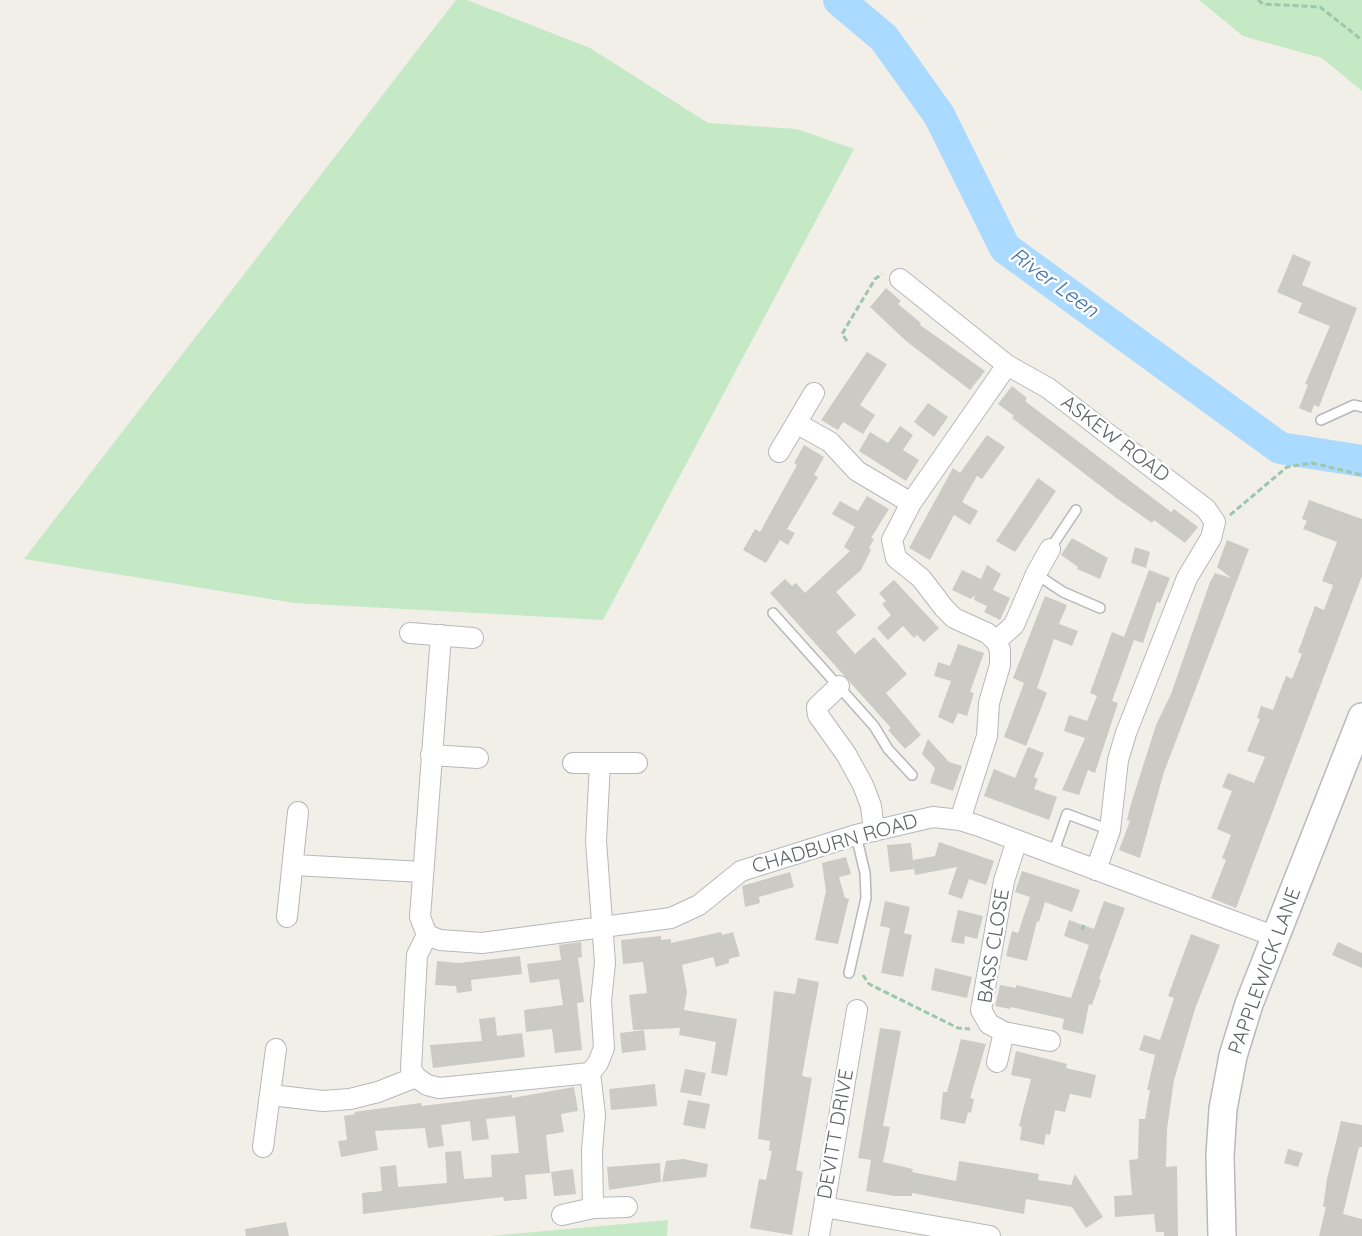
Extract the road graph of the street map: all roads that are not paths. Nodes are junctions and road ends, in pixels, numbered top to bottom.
1 (900, 279) road end
2 (1007, 364) junction
3 (814, 393) dead end
4 (1362, 407) edge
5 (1320, 420) dead end
6 (796, 423) junction
7 (779, 452) dead end
8 (911, 503) junction
9 (1076, 510) dead end
10 (1050, 549) joint
11 (1036, 574) junction
12 (1100, 608) dead end
13 (773, 613) dead end
14 (410, 633) dead end
15 (441, 635) junction
16 (473, 638) dead end
17 (996, 640) junction
18 (839, 687) junction
19 (1362, 717) edge
20 (431, 755) junction
21 (478, 758) dead end
22 (573, 763) dead end
23 (600, 763) junction
24 (637, 763) dead end
25 (912, 775) dead end
26 (298, 812) dead end
27 (960, 820) junction
28 (1110, 830) junction
29 (865, 833) junction
30 (1017, 840) junction
31 (1053, 854) junction
32 (294, 865) junction
33 (1096, 870) junction
34 (422, 872) junction
35 (287, 917) dead end
36 (602, 929) junction
37 (428, 935) junction
38 (1276, 937) junction
39 (849, 973) dead end
40 (857, 1010) dead end
41 (996, 1028) junction
42 (1050, 1041) dead end
43 (276, 1049) dead end
44 (998, 1062) dead end
45 (590, 1073) junction
46 (416, 1077) junction
47 (271, 1095) junction
48 (263, 1147) dead end
49 (627, 1207) dead end
50 (824, 1207) junction
51 (593, 1208) junction
52 (562, 1215) dead end
53 (819, 1236) edge
54 (990, 1236) edge
55 (1222, 1236) edge

1 - 2 street, ASKEW ROAD
2 - 8 street
2 - 28 street, ASKEW ROAD
3 - 6 street
4 - 5 lane
6 - 7 street
6 - 8 street
8 - 17 street
9 - 10 lane
10 - 11 street
11 - 12 lane
11 - 17 street
13 - 18 lane
14 - 15 street
15 - 16 street
15 - 20 street
17 - 27 street
18 - 25 lane
18 - 29 street
19 - 38 street, PAPPLEWICK LANE
20 - 21 street
20 - 34 street
22 - 23 street
23 - 24 street
23 - 36 street
26 - 32 street
27 - 29 street, CHADBURN ROAD
27 - 30 street, CHADBURN ROAD
28 - 31 lane
28 - 33 street
29 - 36 street, CHADBURN ROAD
29 - 39 lane
30 - 31 street, CHADBURN ROAD
30 - 41 street, BASS CLOSE
31 - 33 street, CHADBURN ROAD
32 - 34 street
32 - 35 street
33 - 38 street, CHADBURN ROAD
34 - 37 street
36 - 37 street, CHADBURN ROAD
36 - 45 street
37 - 46 street
38 - 55 street, PAPPLEWICK LANE
40 - 50 street, DEVITT DRIVE
41 - 42 street, BASS CLOSE
41 - 44 street
43 - 47 street
45 - 46 street
45 - 51 street
46 - 47 street
47 - 48 street
49 - 51 street
50 - 53 street, DEVITT DRIVE
50 - 54 street
51 - 52 street

